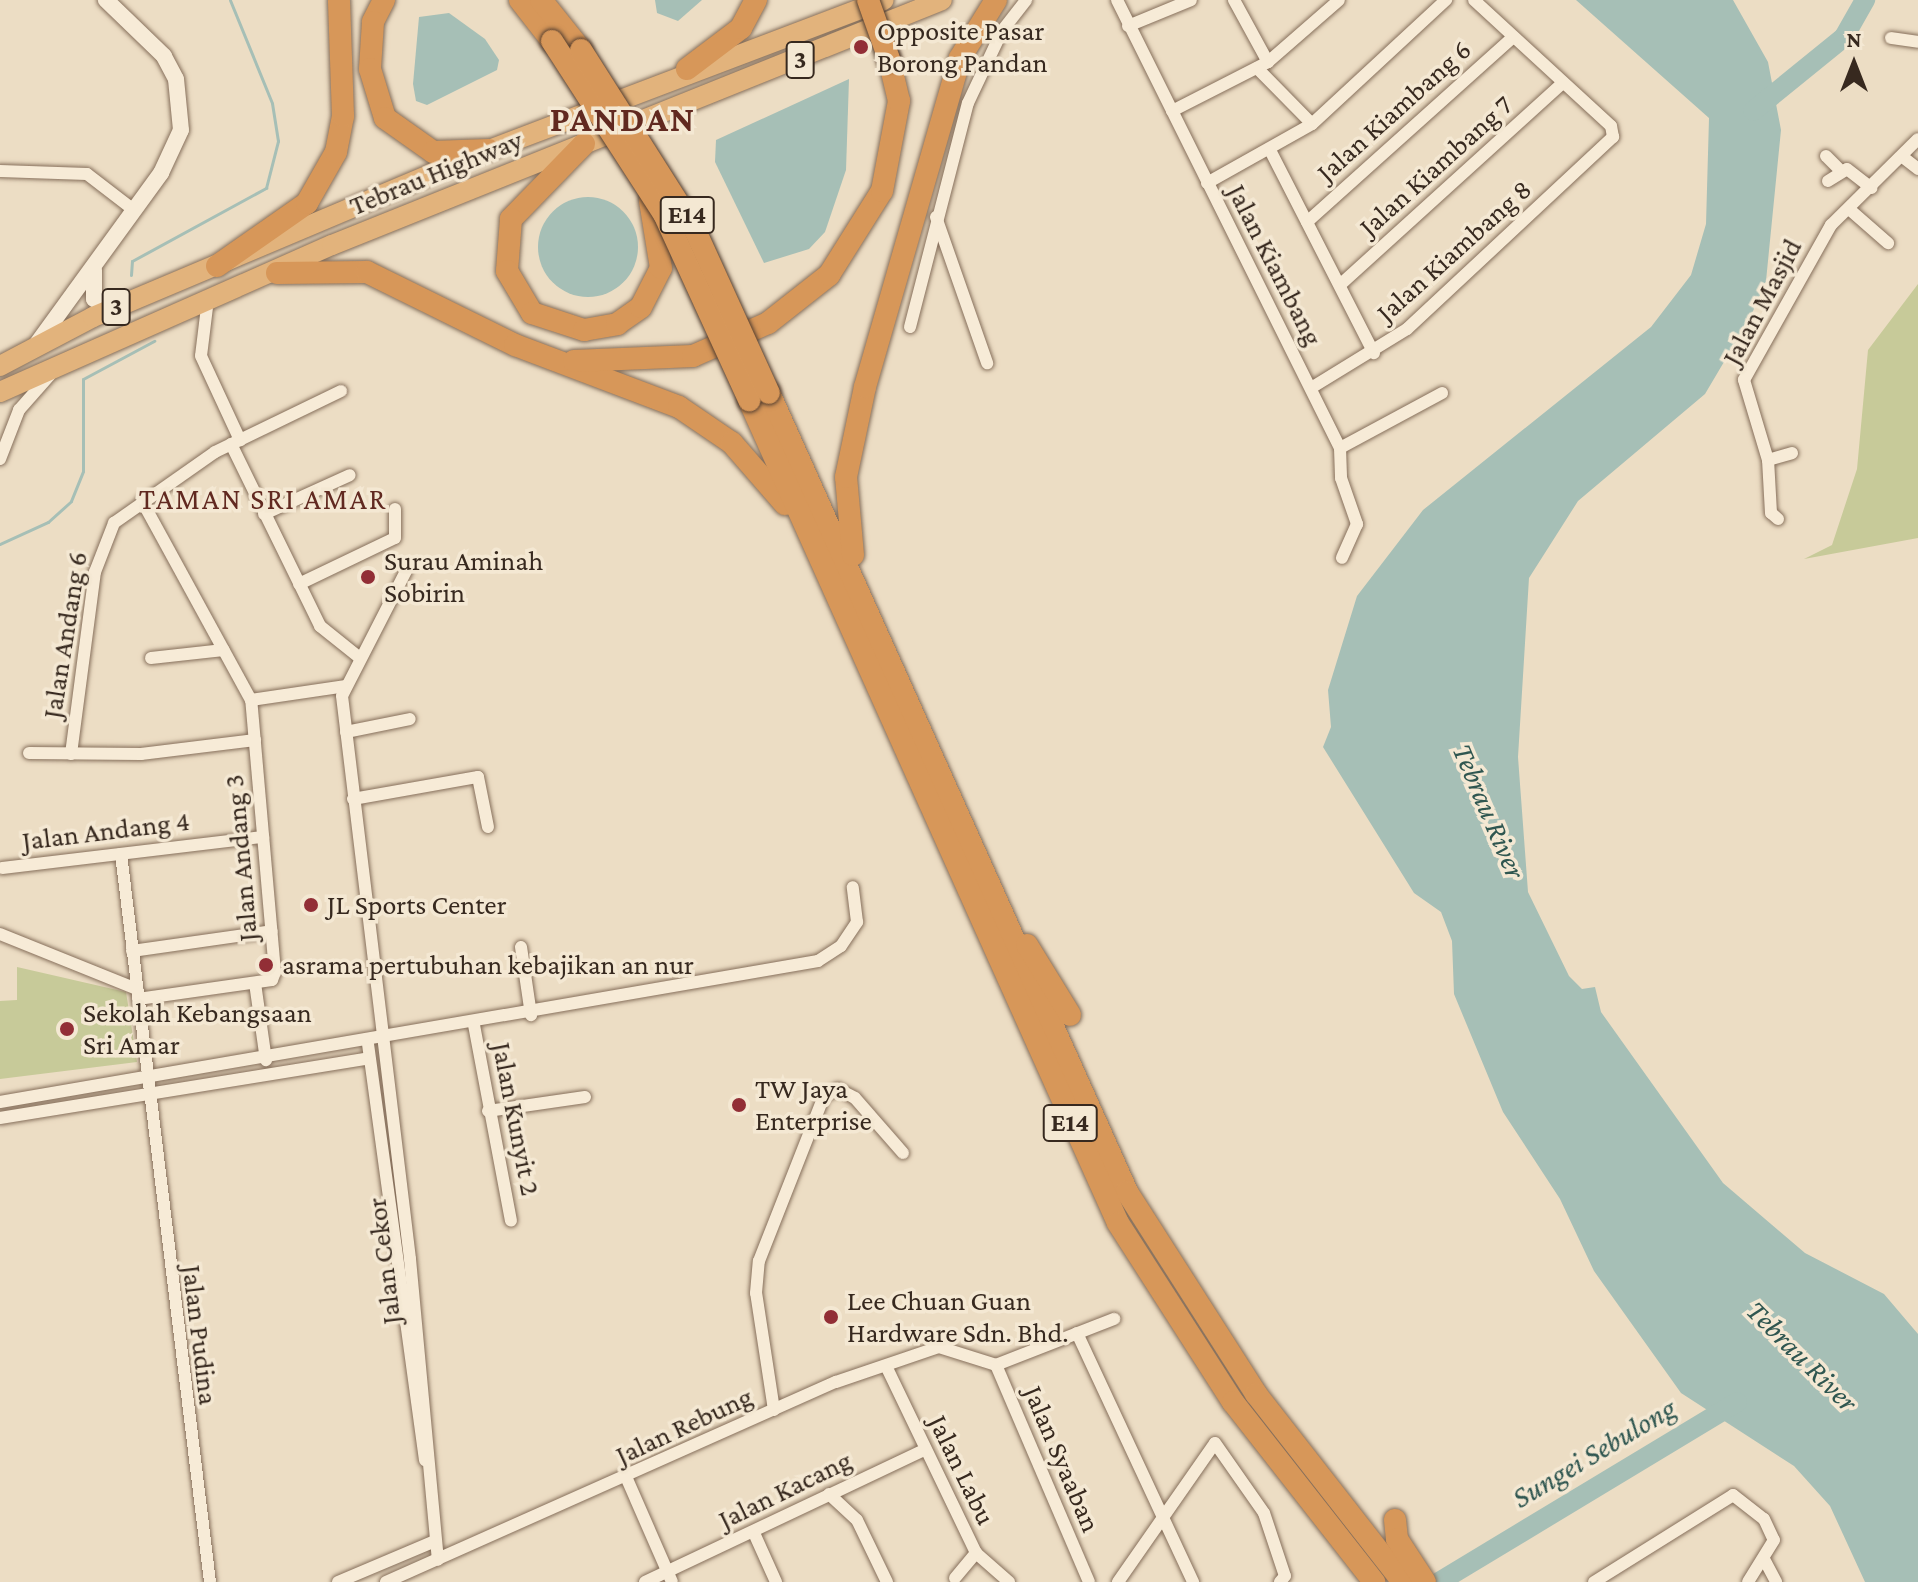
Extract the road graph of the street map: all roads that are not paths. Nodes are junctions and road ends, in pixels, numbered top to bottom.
1 (106, 0) edge
2 (339, 0) edge
3 (384, 0) edge
4 (563, 0) edge
5 (756, 0) edge
6 (868, 0) edge
7 (883, 0) edge
8 (942, 0) edge
9 (996, 0) edge
10 (1026, 0) edge
11 (1117, 0) edge
12 (1191, 0) edge
13 (1234, 0) edge
14 (1339, 0) edge
15 (1446, 0) edge
16 (1474, 0) edge
17 (526, 1) edge
18 (1128, 26) junction
19 (1513, 37) junction
20 (1891, 38) dead end
21 (1918, 42) edge
22 (568, 43) junction
23 (1262, 65) junction
24 (687, 69) junction
25 (1563, 83) junction
26 (1172, 111) junction
27 (1312, 124) junction
28 (1918, 139) edge
29 (584, 144) junction
30 (489, 150) junction
31 (1271, 152) junction
32 (1826, 156) dead end
33 (1904, 158) junction
34 (1839, 169) junction
35 (1918, 169) edge
36 (0, 171) edge
37 (642, 177) junction
38 (1828, 181) dead end
39 (1207, 183) junction
40 (1871, 188) junction
41 (1849, 209) junction
42 (134, 210) junction
43 (936, 217) junction
44 (1307, 222) junction
45 (1888, 243) dead end
46 (99, 257) junction
47 (217, 266) junction
48 (277, 273) junction
49 (1341, 284) junction
50 (114, 308) junction
51 (206, 316) junction
52 (910, 327) dead end
53 (515, 345) junction
54 (1374, 353) junction
55 (13, 357) edge
56 (67, 359) junction
57 (987, 363) dead end
58 (32, 373) junction
59 (1311, 388) junction
60 (341, 391) dead end
61 (0, 392) edge
62 (1442, 393) dead end
63 (759, 396) junction
64 (0, 402) edge
65 (236, 442) junction
66 (1340, 448) junction
67 (1792, 453) dead end
68 (0, 459) edge
69 (1768, 460) junction
70 (350, 475) dead end
71 (142, 501) junction
72 (395, 509) dead end
73 (264, 514) junction
74 (1778, 519) dead end
75 (805, 531) junction
76 (1342, 558) dead end
77 (406, 571) dead end
78 (299, 584) junction
79 (859, 588) junction
80 (224, 650) junction
81 (151, 658) dead end
82 (360, 658) junction
83 (346, 686) junction
84 (251, 700) junction
85 (410, 719) dead end
86 (346, 732) junction
87 (255, 740) junction
88 (29, 753) dead end
89 (71, 754) junction
90 (353, 799) junction
91 (488, 827) dead end
92 (263, 837) junction
93 (121, 854) junction
94 (2, 868) edge
95 (991, 886) junction
96 (853, 887) dead end
97 (272, 931) junction
98 (0, 934) edge
99 (521, 947) dead end
100 (132, 951) junction
101 (255, 983) junction
102 (137, 994) junction
103 (531, 1015) junction
104 (1070, 1015) dead end
105 (474, 1025) junction
106 (374, 1043) junction
107 (369, 1058) junction
108 (266, 1060) junction
109 (348, 1061) junction
110 (147, 1079) junction
111 (373, 1081) junction
112 (149, 1094) junction
113 (585, 1097) dead end
114 (0, 1102) edge
115 (488, 1111) junction
116 (0, 1118) edge
117 (903, 1153) dead end
118 (511, 1221) dead end
119 (1114, 1319) dead end
120 (1077, 1333) junction
121 (939, 1347) joint
122 (996, 1365) junction
123 (887, 1368) junction
124 (774, 1410) junction
125 (924, 1450) junction
126 (429, 1475) junction
127 (627, 1479) junction
128 (829, 1494) junction
129 (1163, 1518) junction
130 (1341, 1522) junction
131 (1396, 1530) dead end
132 (754, 1533) junction
133 (435, 1541) junction
134 (976, 1553) junction
135 (453, 1556) junction
136 (1764, 1559) junction
137 (438, 1560) junction
138 (670, 1577) edge
139 (955, 1578) dead end
140 (210, 1582) edge
141 (338, 1582) edge
142 (386, 1582) edge
143 (645, 1582) edge
144 (776, 1582) edge
145 (887, 1582) edge
146 (1009, 1582) edge
147 (1089, 1582) edge
148 (1118, 1582) edge
149 (1193, 1582) edge
150 (1280, 1582) edge
151 (1374, 1582) edge
152 (1403, 1582) edge
153 (1425, 1582) edge
154 (1594, 1582) edge
155 (1748, 1582) edge
156 (1776, 1582) edge

1 - 42 street
2 - 47 highway
3 - 30 highway
4 - 22 highway
5 - 24 highway
6 - 53 highway, bridge
7 - 24 highway, Tebrau Highway / 3
8 - 29 highway, Tebrau Highway / 3
9 - 79 highway
10 - 43 street
11 - 18 street, Jalan Kiambang
12 - 18 street
13 - 23 street
14 - 23 street
15 - 27 street
16 - 19 street
17 - 22 highway
18 - 26 street, Jalan Kiambang
19 - 25 street
19 - 44 street, Jalan Kiambang 6
20 - 21 street
22 - 37 highway, bridge
22 - 63 highway, E14, bridge
23 - 26 street
23 - 27 street
24 - 30 highway, Tebrau Highway / 3
25 - 49 street, Jalan Kiambang 7
25 - 54 street, Jalan Kiambang 8
26 - 39 street, Jalan Kiambang
27 - 31 street
28 - 33 street, Jalan Masjid
29 - 37 highway, bridge
29 - 48 highway, Tebrau Highway / 3
30 - 47 highway, Tebrau Highway / 3
31 - 39 street
31 - 44 street
32 - 34 street
33 - 35 street
33 - 40 street, Jalan Masjid
34 - 38 street
34 - 40 street
36 - 42 street
37 - 63 highway, E14, bridge
39 - 59 street, Jalan Kiambang
40 - 41 street, Jalan Masjid
41 - 45 street
41 - 69 street, Jalan Masjid
42 - 46 street
43 - 52 street
43 - 57 street
44 - 49 street
46 - 50 street
46 - 55 street
47 - 50 highway, Tebrau Highway / 3
48 - 51 highway, Tebrau Highway / 3
48 - 53 highway
49 - 54 street
50 - 55 highway, Tebrau Highway / 3
51 - 56 highway, Tebrau Highway / 3
51 - 65 street
53 - 75 highway
54 - 59 street, Jalan Kiambang 8
56 - 58 highway, Tebrau Highway / 3
56 - 68 street
58 - 61 highway, Tebrau Highway / 3
58 - 64 highway
59 - 66 street, Jalan Kiambang
60 - 65 street, Jalan Andang 6
62 - 66 street
63 - 75 highway, E14
63 - 79 highway, E14
65 - 71 street, Jalan Andang 6
65 - 73 street
66 - 76 street, Jalan Kiambang
67 - 69 street
69 - 74 street, Jalan Masjid
70 - 73 street
71 - 80 street, Jalan Andang 3
71 - 89 street, Jalan Andang 6
72 - 78 street
73 - 78 street
75 - 130 highway, E14
77 - 82 street, Jalan Cekor
78 - 82 street
79 - 95 highway, E14
80 - 81 street
80 - 84 street, Jalan Andang 3
82 - 83 street, Jalan Cekor
83 - 84 street
83 - 86 street, Jalan Cekor
84 - 87 street, Jalan Andang 3
85 - 86 street
86 - 90 street, Jalan Cekor
87 - 89 street
87 - 92 street, Jalan Andang 3
88 - 89 street
90 - 91 street
90 - 106 street, Jalan Cekor
92 - 93 street, Jalan Andang 4
92 - 97 street, Jalan Andang 3
93 - 94 street, Jalan Andang 4
93 - 100 street, Jalan Pudina
95 - 104 highway
95 - 130 highway, E14
96 - 103 street
97 - 100 street
97 - 101 street, Jalan Andang 3
98 - 102 street
99 - 103 street
100 - 102 street, Jalan Pudina
101 - 102 street
101 - 108 street
102 - 110 street, Jalan Pudina
103 - 105 street
105 - 106 street
105 - 115 street, Jalan Kunyit 2
106 - 107 street
106 - 108 street
106 - 126 street, Jalan Cekor
107 - 109 street
107 - 111 street, Jalan Cekor
108 - 110 street
109 - 111 street
109 - 112 street
110 - 112 street, Jalan Pudina
110 - 114 street
111 - 126 street, Jalan Cekor
112 - 116 street
112 - 140 street, Jalan Pudina
113 - 115 street
115 - 118 street, Jalan Kunyit 2
117 - 124 street
119 - 120 street
120 - 122 street
120 - 129 street
121 - 122 street, Jalan Syaaban
121 - 123 street, Jalan Rebung
122 - 147 street, Jalan Syaaban
123 - 124 street, Jalan Rebung
123 - 125 street, Jalan Labu
124 - 127 street, Jalan Rebung
125 - 128 street, Jalan Kacang
125 - 134 street, Jalan Labu
126 - 133 street, Jalan Cekor
127 - 135 street, Jalan Rebung
127 - 138 street
128 - 132 street, Jalan Kacang
128 - 145 street
129 - 148 street
129 - 149 street
129 - 150 street
130 - 151 highway, E14
130 - 152 highway, E14
131 - 153 highway
132 - 138 street, Jalan Kacang
132 - 144 street
133 - 135 street
133 - 137 street, Jalan Cekor
133 - 141 street
134 - 139 street
134 - 146 street, Jalan Labu
135 - 137 street, Jalan Rebung
136 - 154 street
136 - 155 street
136 - 156 street
137 - 142 street, Jalan Rebung
138 - 143 street, Jalan Kacang

